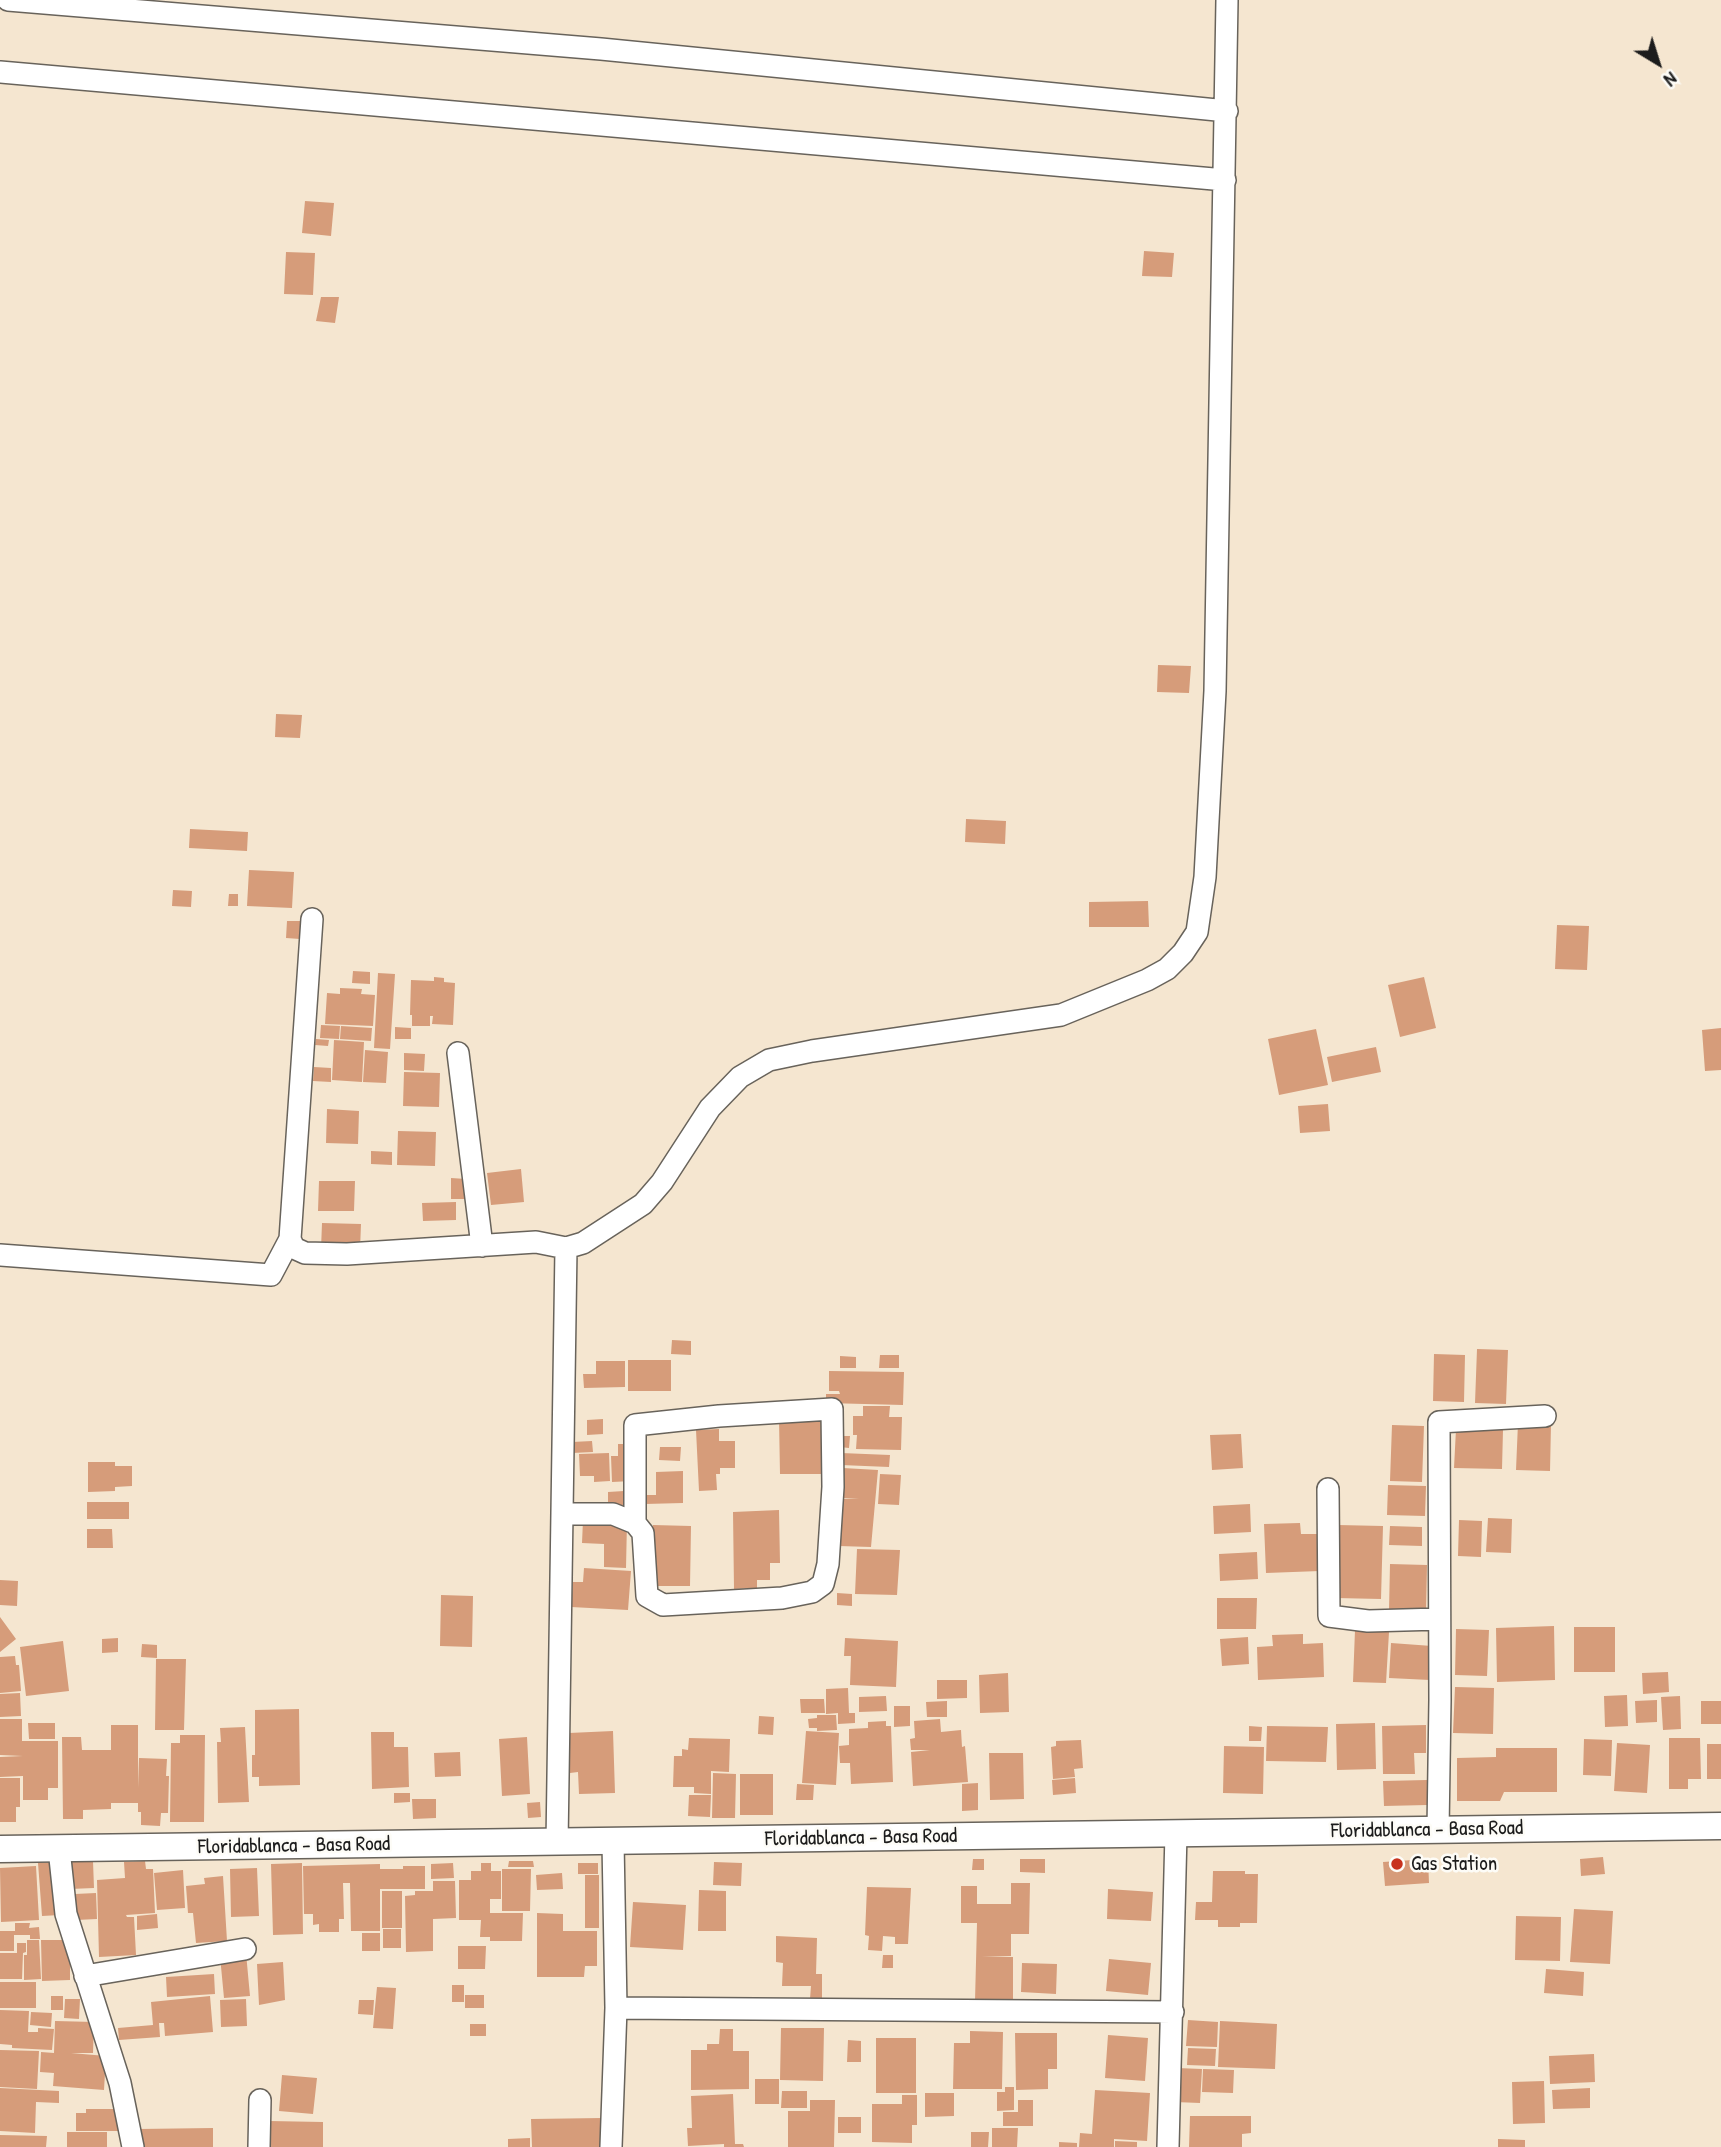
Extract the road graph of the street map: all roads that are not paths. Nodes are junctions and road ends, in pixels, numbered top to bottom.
1 (8, 0) edge
2 (1227, 0) edge
3 (0, 72) edge
4 (1227, 111) junction
5 (1225, 180) junction
6 (312, 919) dead end
7 (458, 1053) dead end
8 (290, 1239) junction
9 (482, 1246) junction
10 (566, 1248) junction
11 (0, 1255) edge
12 (1545, 1416) dead end
13 (1328, 1489) dead end
14 (563, 1514) junction
15 (635, 1523) junction
16 (1439, 1619) junction
17 (1721, 1826) edge
18 (1438, 1830) junction
19 (1177, 1833) junction
20 (613, 1842) junction
21 (557, 1843) junction
22 (0, 1849) edge
23 (59, 1849) junction
24 (245, 1949) dead end
25 (86, 1976) junction
26 (616, 2008) junction
27 (1173, 2012) junction
28 (260, 2100) dead end
29 (133, 2147) edge
30 (259, 2147) edge
31 (611, 2147) edge
32 (1168, 2147) edge

1 - 4 street
2 - 4 street
3 - 5 street
4 - 5 street
5 - 10 street
6 - 8 street
7 - 9 street
8 - 9 street
8 - 11 street
9 - 10 street
10 - 14 street
12 - 16 street
13 - 16 street
14 - 15 street
14 - 21 street
15 - 15 street
16 - 18 street
17 - 18 main road, Floridablanca - Basa Road
18 - 19 main road, Floridablanca - Basa Road
19 - 20 main road, Floridablanca - Basa Road
19 - 27 street
20 - 21 main road, Floridablanca - Basa Road
20 - 26 street
21 - 23 main road, Floridablanca - Basa Road
22 - 23 main road, Floridablanca - Basa Road
23 - 25 street
24 - 25 street
25 - 29 street
26 - 27 street
26 - 31 street
27 - 32 street
28 - 30 street

